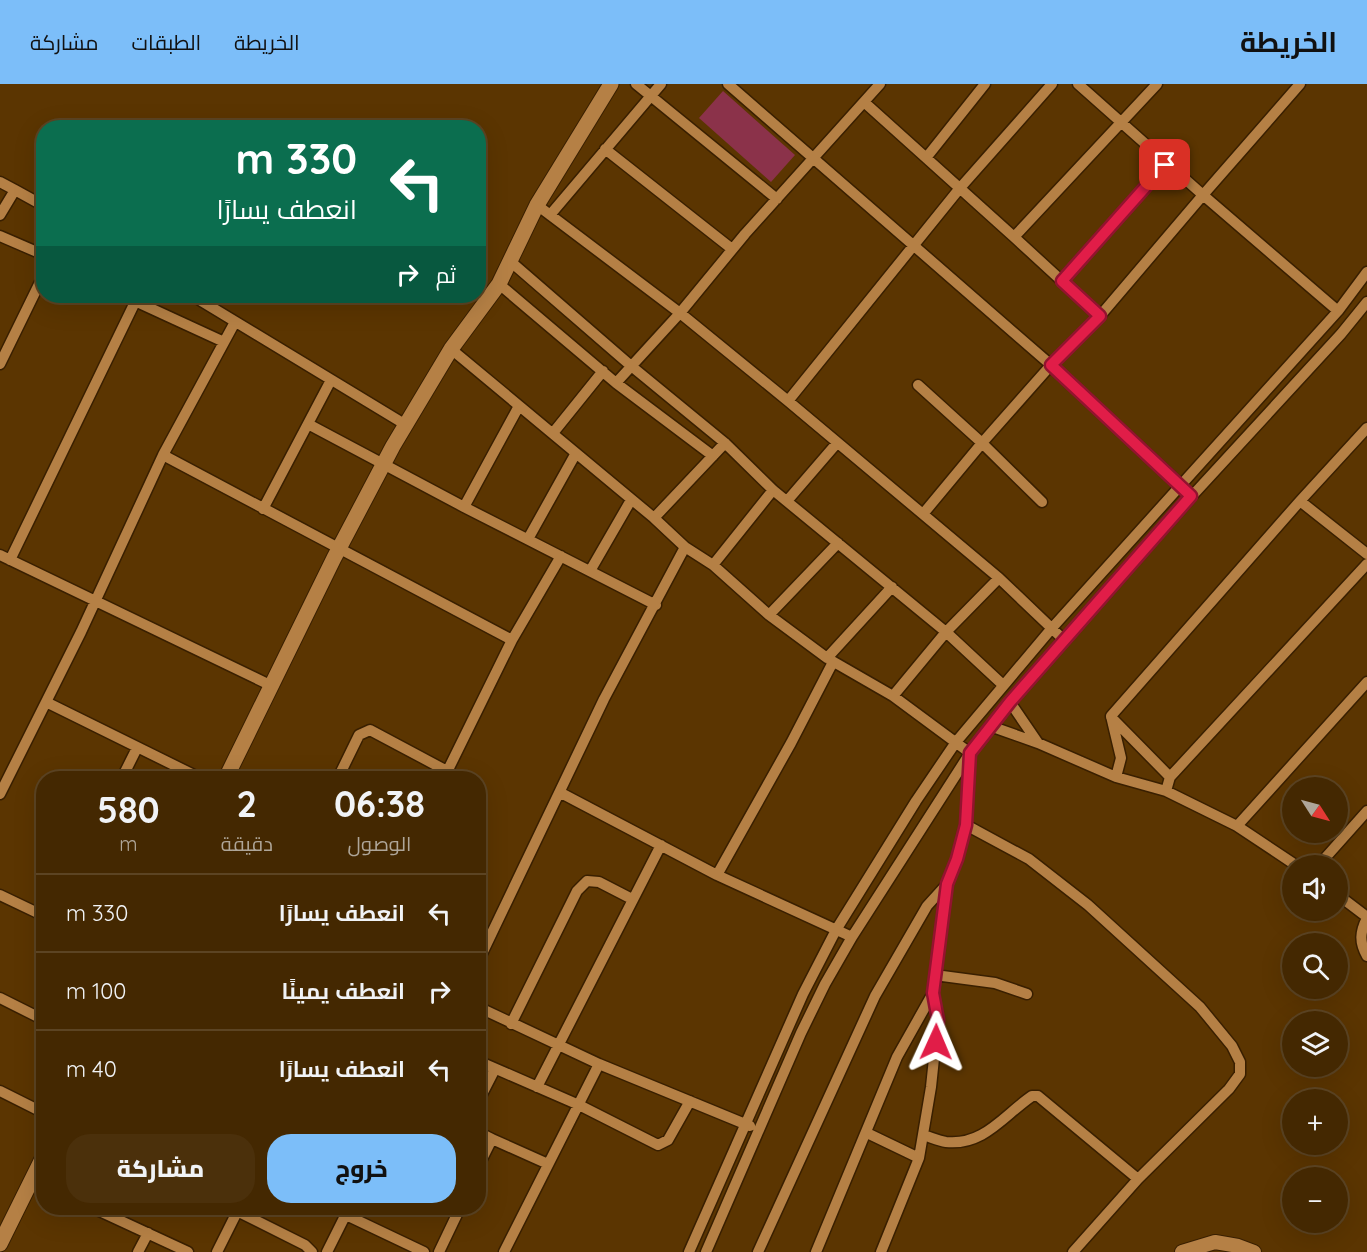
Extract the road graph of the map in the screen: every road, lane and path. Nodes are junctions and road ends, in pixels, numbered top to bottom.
1 (611, 84) edge
2 (636, 84) edge
3 (661, 84) edge
4 (728, 84) edge
5 (880, 84) edge
6 (985, 84) edge
7 (1052, 84) edge
8 (1078, 84) edge
9 (1157, 84) edge
10 (1300, 84) edge
11 (650, 97) junction
12 (864, 102) junction
13 (1120, 122) junction
14 (605, 149) junction
15 (813, 158) junction
16 (926, 158) junction
17 (1165, 165) dead end
18 (0, 182) edge
19 (960, 188) junction
20 (15, 190) junction
21 (1203, 195) junction
22 (777, 199) junction
23 (36, 202) edge
24 (537, 205) junction
25 (0, 214) edge
26 (550, 216) junction
27 (0, 236) edge
28 (1014, 237) junction
29 (914, 245) junction
30 (732, 249) junction
31 (36, 252) edge
32 (510, 261) junction
33 (1367, 272) edge
34 (1062, 281) junction
35 (499, 284) junction
36 (36, 290) edge
37 (486, 302) edge
38 (1367, 302) edge
39 (134, 303) edge
40 (147, 303) edge
41 (204, 303) edge
42 (485, 303) edge
43 (1338, 311) junction
44 (680, 313) junction
45 (1100, 316) junction
46 (235, 322) junction
47 (224, 342) junction
48 (451, 349) junction
49 (0, 364) edge
50 (630, 365) junction
51 (1051, 365) junction
52 (603, 371) junction
53 (331, 380) junction
54 (616, 383) junction
55 (918, 385) dead end
56 (788, 401) junction
57 (519, 406) junction
58 (308, 424) junction
59 (406, 425) junction
60 (1367, 428) edge
61 (553, 433) junction
62 (725, 443) junction
63 (837, 443) junction
64 (982, 443) junction
65 (576, 453) junction
66 (163, 455) junction
67 (712, 456) junction
68 (384, 464) junction
69 (1182, 486) junction
70 (773, 490) junction
71 (1191, 496) junction
72 (631, 500) junction
73 (787, 501) junction
74 (1300, 501) junction
75 (1042, 502) dead end
76 (464, 507) junction
77 (263, 509) junction
78 (923, 514) junction
79 (654, 518) junction
80 (528, 539) junction
81 (838, 543) junction
82 (685, 547) junction
83 (339, 549) junction
84 (1367, 554) edge
85 (561, 555) junction
86 (5, 557) edge
87 (1367, 564) edge
88 (713, 565) junction
89 (590, 571) junction
90 (999, 578) junction
91 (892, 587) junction
92 (95, 601) junction
93 (656, 605) junction
94 (769, 615) junction
95 (1052, 628) junction
96 (946, 632) junction
97 (512, 640) junction
98 (1064, 640) junction
99 (830, 660) junction
100 (1367, 682) edge
101 (1003, 685) junction
102 (272, 686) junction
103 (893, 696) junction
104 (46, 702) junction
105 (1010, 702) junction
106 (1111, 716) junction
107 (990, 726) junction
108 (956, 742) junction
109 (1038, 743) junction
110 (137, 748) junction
111 (970, 753) junction
112 (126, 771) edge
113 (185, 771) edge
114 (230, 771) edge
115 (341, 771) edge
116 (439, 771) edge
117 (448, 771) edge
118 (1116, 777) junction
119 (1170, 777) junction
120 (1166, 791) junction
121 (561, 793) junction
122 (0, 794) edge
123 (1367, 811) edge
124 (966, 825) junction
125 (1237, 826) junction
126 (661, 845) junction
127 (1328, 855) edge
128 (1282, 856) edge
129 (717, 875) junction
130 (947, 884) junction
131 (0, 895) edge
132 (632, 899) junction
133 (1348, 903) edge
134 (36, 912) edge
135 (1367, 917) edge
136 (836, 930) junction
137 (852, 937) junction
138 (486, 946) edge
139 (1367, 956) edge
140 (936, 975) junction
141 (933, 993) junction
142 (1027, 994) dead end
143 (0, 998) edge
144 (486, 1011) edge
145 (36, 1016) edge
146 (511, 1024) junction
147 (560, 1044) junction
148 (599, 1064) junction
149 (486, 1065) edge
150 (495, 1069) junction
151 (486, 1086) edge
152 (537, 1087) junction
153 (0, 1090) edge
154 (690, 1101) junction
155 (579, 1106) junction
156 (36, 1109) edge
157 (746, 1125) junction
158 (760, 1129) junction
159 (867, 1133) junction
160 (923, 1135) junction
161 (486, 1136) edge
162 (492, 1139) junction
163 (486, 1151) edge
164 (919, 1158) junction
165 (548, 1164) junction
166 (1138, 1179) junction
167 (36, 1185) edge
168 (108, 1215) edge
169 (233, 1215) edge
170 (249, 1215) edge
171 (346, 1215) edge
172 (355, 1215) edge
173 (457, 1215) edge
174 (148, 1233) junction
175 (0, 1244) edge
176 (138, 1252) edge
177 (188, 1252) edge
178 (217, 1252) edge
179 (312, 1252) edge
180 (327, 1252) edge
181 (424, 1252) edge
182 (439, 1252) edge
183 (504, 1252) edge
184 (689, 1252) edge
185 (706, 1252) edge
186 (758, 1252) edge
187 (816, 1252) edge
188 (881, 1252) edge
189 (1073, 1252) edge
190 (1182, 1252) edge
191 (1254, 1252) edge

1 - 24 main road
2 - 11 street
3 - 11 street
4 - 15 street
5 - 12 street
6 - 16 street
7 - 19 street
8 - 13 street
9 - 13 street
10 - 21 street
11 - 14 street
11 - 22 street
12 - 15 street
12 - 16 street
13 - 21 street
13 - 28 street
14 - 26 street
14 - 30 street
15 - 22 street
15 - 29 street
16 - 19 street
17 - 34 street
18 - 20 street
19 - 28 street
19 - 29 street
20 - 23 street
20 - 25 street
21 - 43 street
21 - 45 street
22 - 30 street
24 - 26 street
24 - 32 main road
26 - 44 street
27 - 31 street
28 - 34 street
29 - 51 street
29 - 56 street
30 - 44 street
32 - 35 main road
32 - 50 street
33 - 43 street
34 - 45 street
35 - 37 main road
35 - 52 street
36 - 49 street
38 - 71 street
39 - 86 street
40 - 47 street
41 - 46 street
42 - 48 main road
43 - 69 street
44 - 50 street
44 - 56 street
45 - 51 street
46 - 47 street
46 - 53 street
47 - 66 street
48 - 57 street
48 - 59 main road
50 - 54 street
50 - 62 street
51 - 64 street
51 - 69 street
52 - 54 street
52 - 61 street
53 - 58 street
53 - 59 street
54 - 67 street
55 - 64 street
56 - 63 street
57 - 61 street
57 - 76 street
58 - 68 street
58 - 77 street
59 - 68 main road
60 - 74 street
61 - 65 street
62 - 67 street
62 - 70 street
63 - 73 street
63 - 78 street
64 - 75 street
64 - 78 street
65 - 72 street
65 - 80 street
66 - 77 street
66 - 92 street
67 - 79 street
68 - 76 street
68 - 83 main road
69 - 71 street
69 - 95 street
70 - 73 street
70 - 88 street
71 - 98 street
72 - 79 street
72 - 89 street
73 - 81 street
74 - 84 street
74 - 106 street
76 - 80 street
77 - 83 street
78 - 90 street
79 - 82 street
80 - 85 street
81 - 91 street
81 - 94 street
82 - 88 street
82 - 93 street
83 - 97 street
83 - 102 main road
85 - 89 street
85 - 97 street
86 - 92 street
87 - 119 street
88 - 94 street
89 - 93 street
90 - 95 street
90 - 96 street
91 - 96 street
91 - 99 street
92 - 102 street
92 - 104 street
93 - 121 street
94 - 99 street
95 - 98 street
95 - 101 street
96 - 101 street
96 - 103 street
97 - 117 street
98 - 105 street
99 - 103 street
99 - 129 street
100 - 125 street
101 - 108 street
102 - 114 main road
103 - 108 street
104 - 110 street
104 - 122 street
105 - 107 street
105 - 109 street
106 - 118 street
106 - 119 street
107 - 109 street
107 - 111 street
108 - 111 street
108 - 136 street
109 - 118 street
110 - 112 street
110 - 113 street
111 - 124 street
111 - 137 street
115 - 116 street
118 - 120 street
119 - 120 street
120 - 125 street
121 - 126 street
121 - 138 street
123 - 127 street
124 - 130 street
124 - 166 street
125 - 128 street
126 - 129 street
126 - 132 street
129 - 136 street
130 - 140 street
130 - 186 street
131 - 134 street
132 - 146 street
132 - 147 street
133 - 135 street
135 - 139 street
136 - 137 street
136 - 157 street
137 - 158 street
140 - 141 street
140 - 142 street
141 - 159 street
141 - 160 street
143 - 145 street
144 - 146 street
146 - 147 street
147 - 148 street
147 - 152 street
148 - 154 street
148 - 155 street
149 - 150 street
150 - 151 street
150 - 152 street
152 - 155 street
153 - 156 street
154 - 155 street
154 - 157 street
155 - 165 street
157 - 158 street
157 - 184 street
158 - 185 street
159 - 164 street
159 - 187 street
160 - 164 street
160 - 166 street
161 - 162 street
162 - 163 street
162 - 165 street
164 - 188 street
165 - 183 street
166 - 189 street
167 - 175 main road
168 - 174 street
169 - 178 street
170 - 179 street
171 - 180 street
172 - 181 street
173 - 182 street
174 - 176 street
174 - 177 street
190 - 191 street

